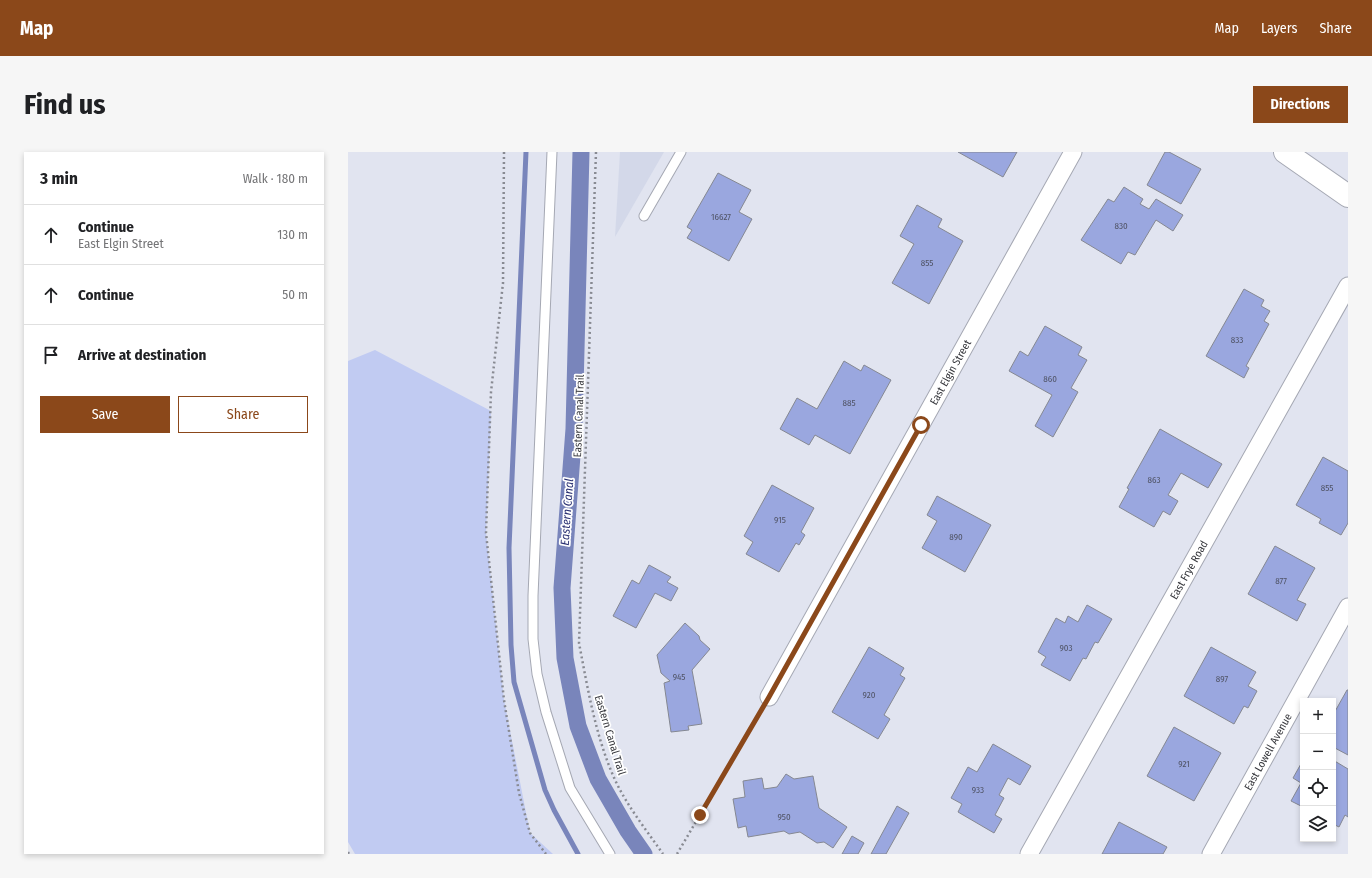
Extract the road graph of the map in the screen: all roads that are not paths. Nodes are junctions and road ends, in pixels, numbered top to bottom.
1 (552, 152) edge
2 (681, 152) edge
3 (1073, 152) edge
4 (1284, 152) edge
5 (1348, 196) edge
6 (644, 216) dead end
7 (1348, 286) edge
8 (1348, 607) edge
9 (769, 697) road end
10 (610, 854) edge
11 (1029, 854) edge
12 (1211, 854) edge

1 - 10 lane
2 - 6 lane
3 - 9 street, East Elgin Street
4 - 5 main road
7 - 11 street, East Frye Road
8 - 12 street, East Lowell Avenue

